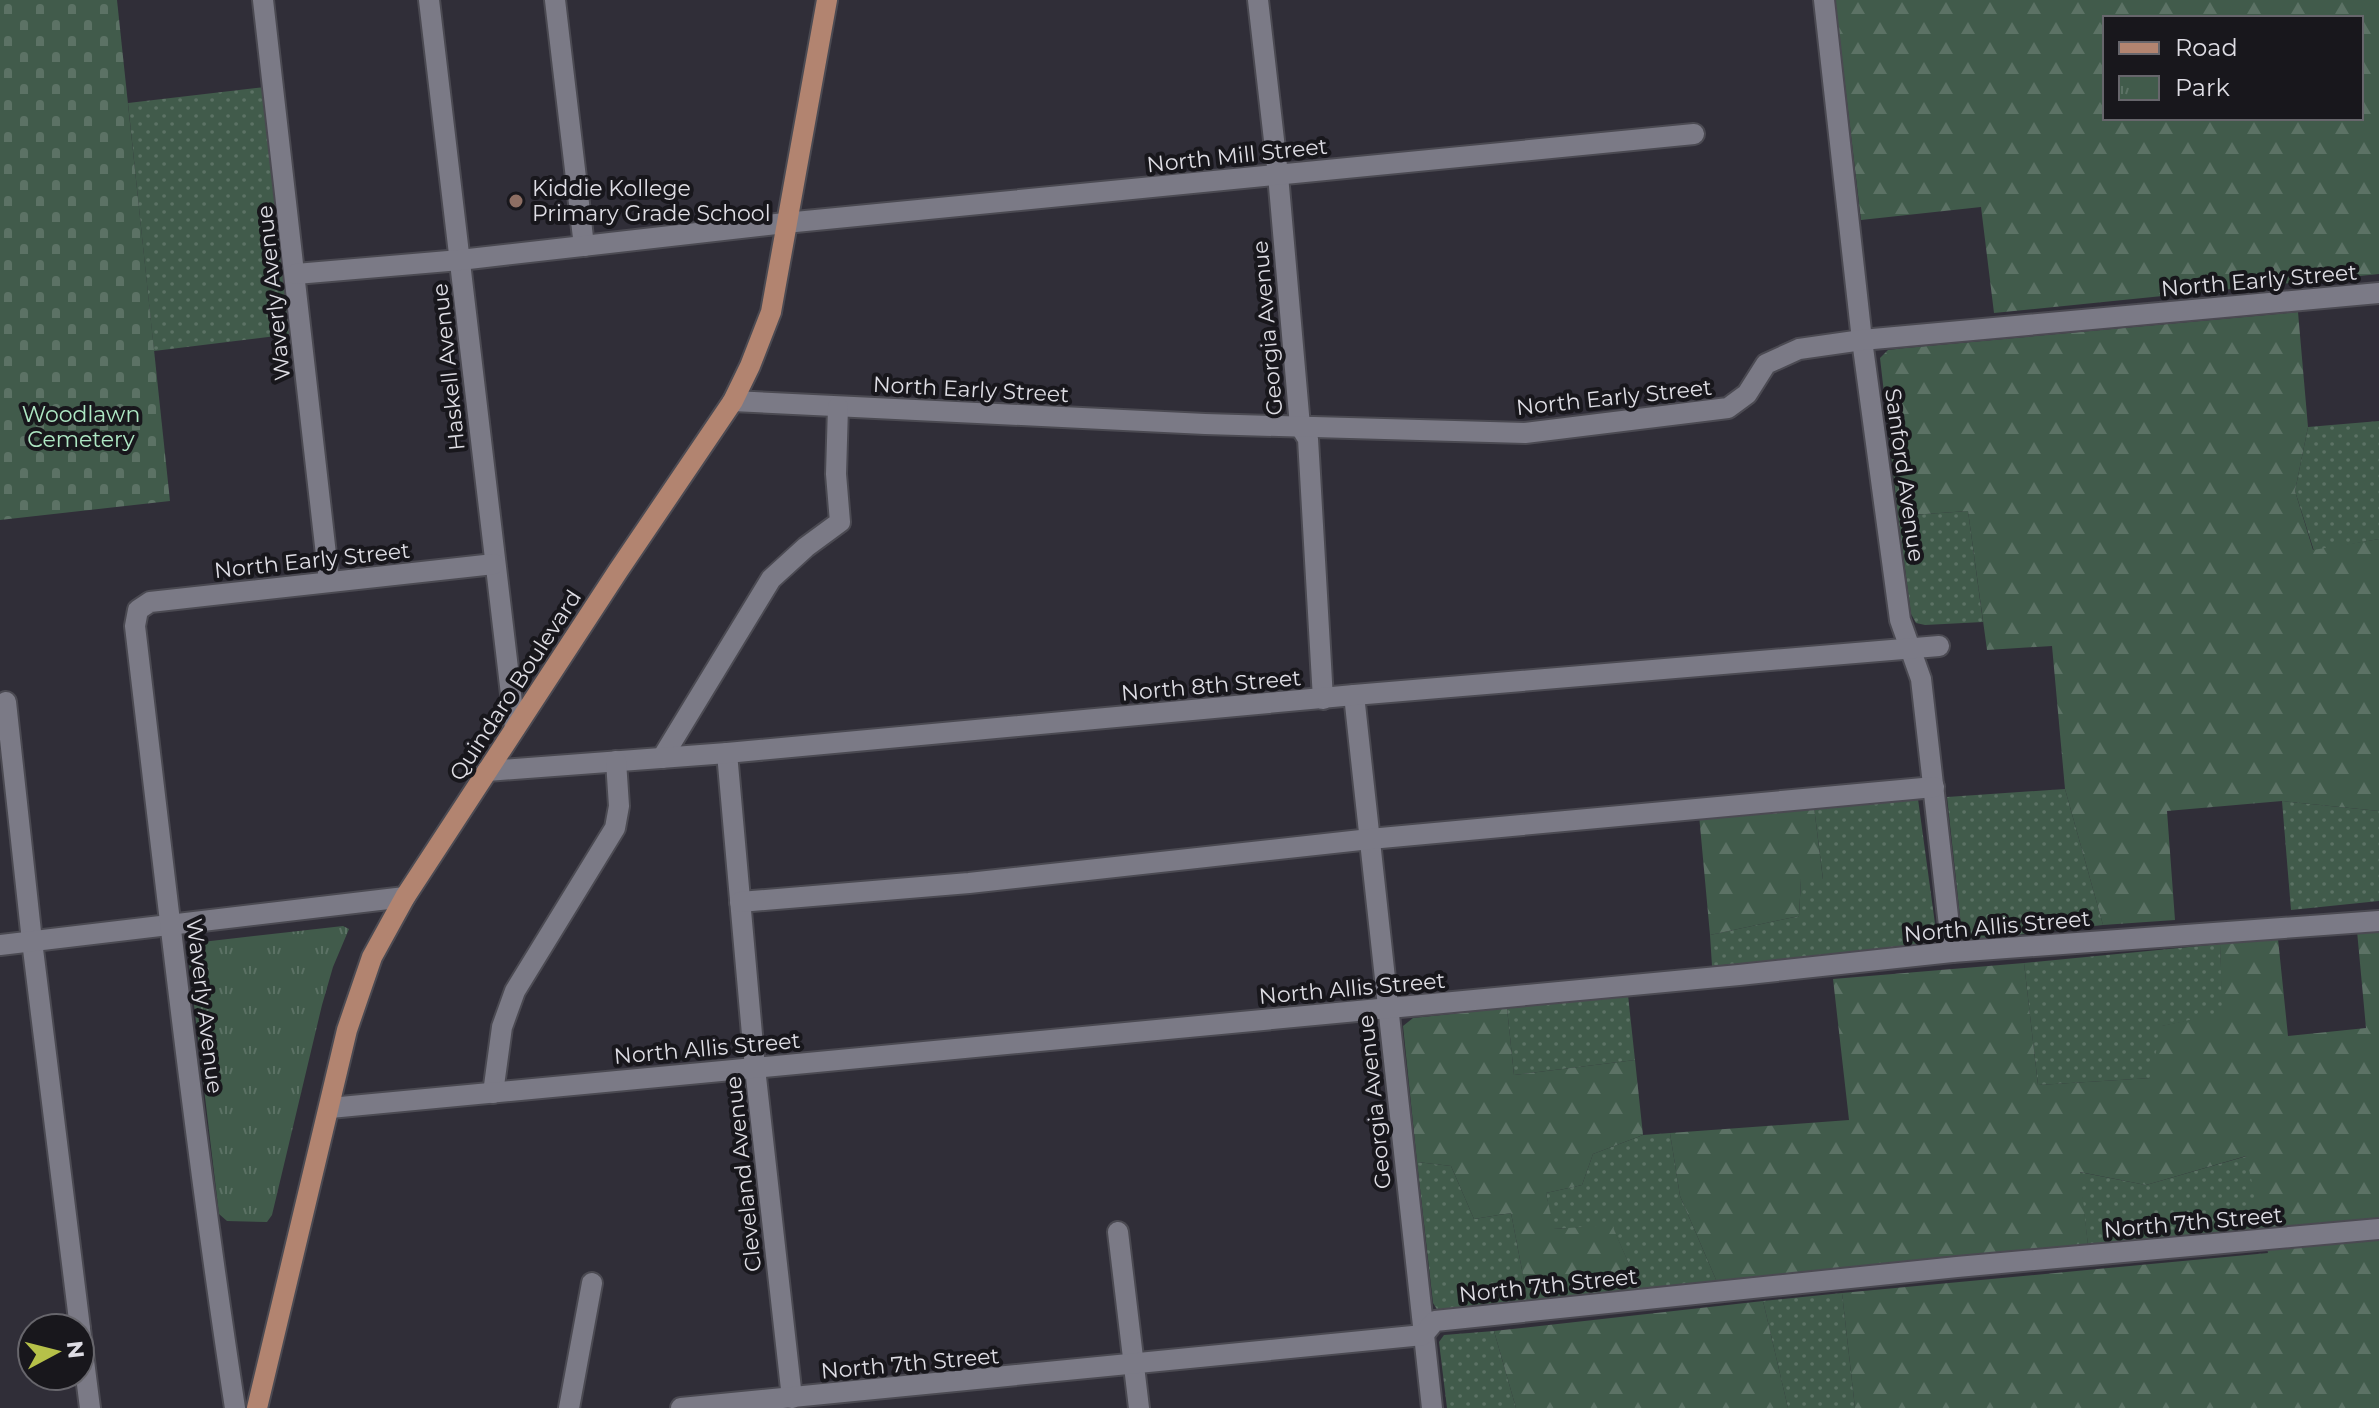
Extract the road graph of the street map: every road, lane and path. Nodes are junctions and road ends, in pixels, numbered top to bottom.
1 (263, 0) edge
2 (429, 0) edge
3 (555, 0) edge
4 (827, 0) edge
5 (1258, 0) edge
6 (1824, 0) edge
7 (1694, 134) dead end
8 (1278, 175) junction
9 (785, 223) junction
10 (584, 246) junction
11 (460, 260) junction
12 (296, 274) junction
13 (2379, 293) edge
14 (1862, 340) junction
15 (733, 401) junction
16 (838, 407) junction
17 (1300, 426) junction
18 (494, 564) junction
19 (329, 581) junction
20 (138, 610) joint
21 (1939, 646) dead end
22 (1911, 647) junction
23 (1354, 695) junction
24 (1323, 699) junction
25 (6, 702) dead end
26 (515, 728) junction
27 (727, 753) junction
28 (662, 758) junction
29 (616, 761) junction
30 (487, 771) junction
31 (1934, 787) junction
32 (1370, 839) junction
33 (405, 897) junction
34 (740, 902) junction
35 (2379, 921) edge
36 (171, 924) junction
37 (32, 941) junction
38 (0, 945) edge
39 (1952, 952) junction
40 (1388, 1009) junction
41 (755, 1068) junction
42 (493, 1093) junction
43 (330, 1108) junction
44 (2379, 1229) edge
45 (1118, 1232) dead end
46 (592, 1283) dead end
47 (78, 1312) edge
48 (1423, 1335) junction
49 (1134, 1365) junction
50 (792, 1398) junction
51 (235, 1408) edge
52 (257, 1408) edge
53 (569, 1408) edge
54 (681, 1408) edge
55 (1139, 1408) edge
56 (1432, 1408) edge

1 - 12 street, Waverly Avenue
2 - 11 street, Haskell Avenue
3 - 10 street
4 - 9 main road, Quindaro Boulevard
5 - 8 street, Georgia Avenue
6 - 14 street, Sanford Avenue
7 - 8 street, North Mill Street
8 - 9 street, North Mill Street
8 - 17 street, Georgia Avenue
9 - 10 street, North Mill Street
9 - 15 main road, Quindaro Boulevard
10 - 11 street, North Mill Street
11 - 12 street, North Mill Street
11 - 18 street, Haskell Avenue
12 - 19 street, Waverly Avenue
13 - 14 street, North Early Street
14 - 17 street, North Early Street
14 - 22 street, Sanford Avenue
15 - 16 street, North Early Street
15 - 26 main road, Quindaro Boulevard
16 - 17 street, North Early Street
16 - 28 street
17 - 24 street, Georgia Avenue
18 - 19 street, North Early Street
18 - 26 street, Haskell Avenue
19 - 20 street, North Early Street
20 - 36 street, Waverly Avenue
21 - 22 street, North 8th Street
22 - 23 street, North 8th Street
22 - 31 street, Sanford Avenue
23 - 24 street, North 8th Street
23 - 32 street, Georgia Avenue
24 - 27 street, North 8th Street
25 - 37 street
26 - 30 main road, Quindaro Boulevard
27 - 28 street, North 8th Street
27 - 34 street, Cleveland Avenue
28 - 29 street, North 8th Street
29 - 30 street, North 8th Street
29 - 42 street
30 - 33 main road, Quindaro Boulevard
31 - 32 street
31 - 39 street, Sanford Avenue
32 - 34 street
32 - 40 street, Georgia Avenue
33 - 36 street
33 - 43 main road, Quindaro Boulevard
34 - 41 street, Cleveland Avenue
35 - 39 street, North Allis Street
36 - 37 street
36 - 51 street, Waverly Avenue
37 - 38 street
37 - 47 street
39 - 40 street, North Allis Street
40 - 41 street, North Allis Street
40 - 48 street, Georgia Avenue
41 - 42 street, North Allis Street
41 - 50 street, Cleveland Avenue
42 - 43 street, North Allis Street
43 - 52 main road, Quindaro Boulevard
44 - 48 street, North 7th Street
45 - 49 street
46 - 53 street
48 - 49 street, North 7th Street
48 - 56 street, Georgia Avenue
49 - 50 street, North 7th Street
49 - 55 street
50 - 54 street, North 7th Street

